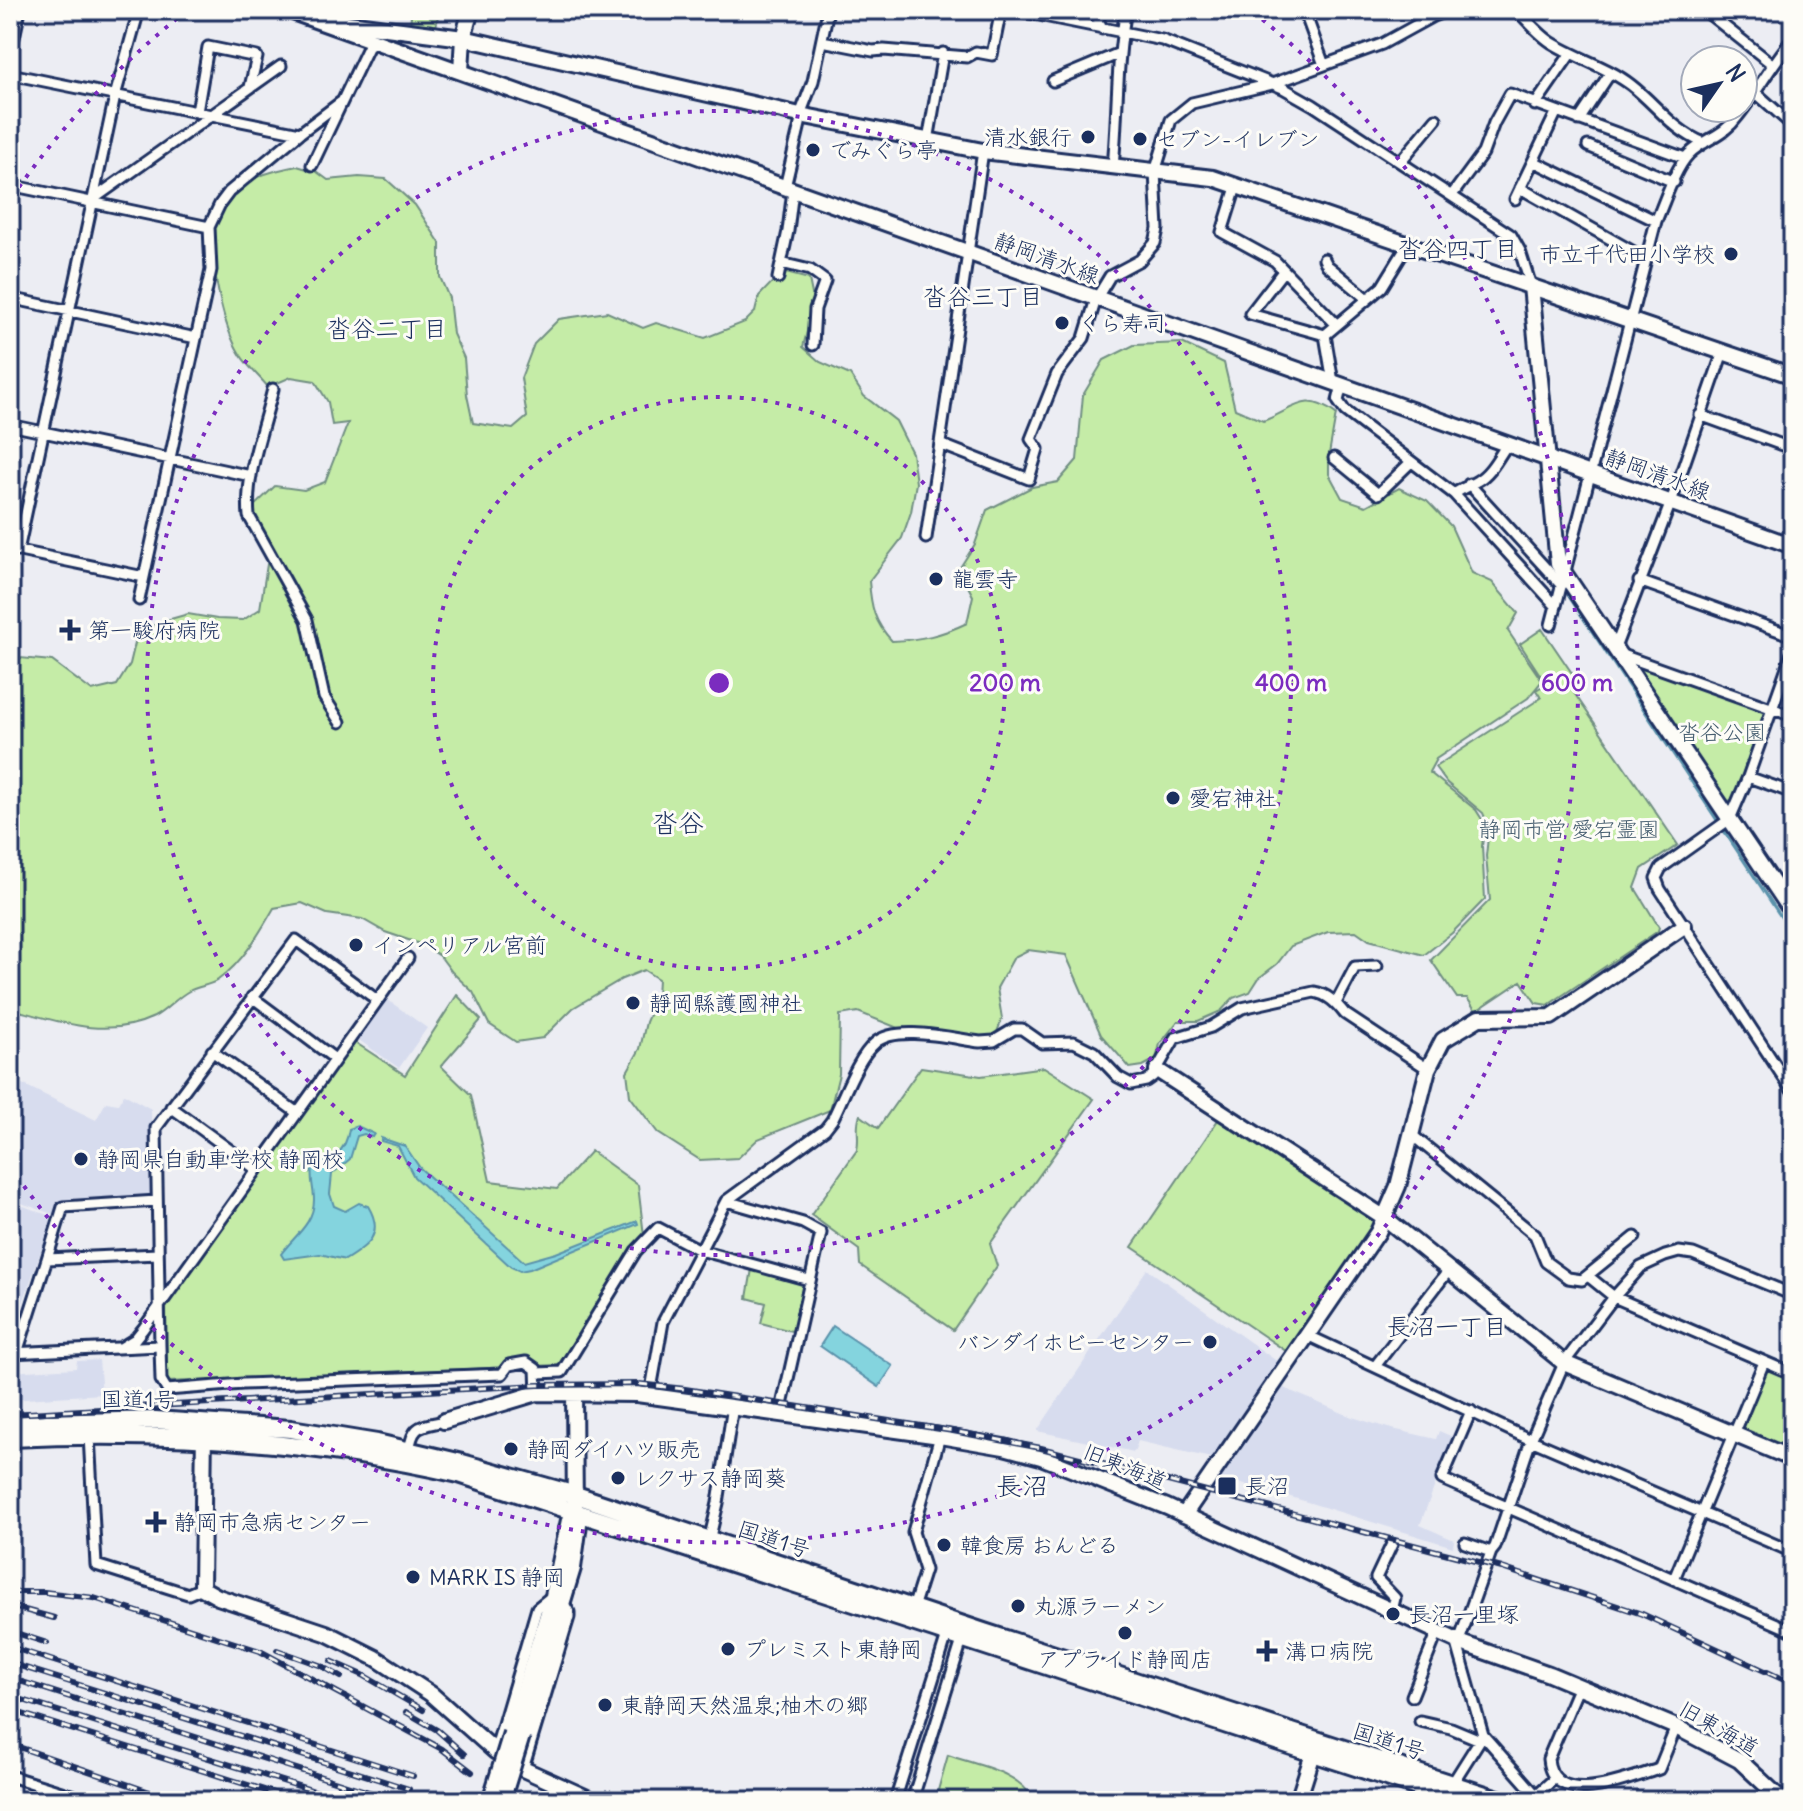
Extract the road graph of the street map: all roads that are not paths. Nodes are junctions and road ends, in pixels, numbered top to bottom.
1 (20, 10) edge
2 (139, 10) edge
3 (287, 10) edge
4 (471, 10) edge
5 (828, 10) edge
6 (1001, 10) edge
7 (1014, 10) edge
8 (1095, 10) edge
9 (1126, 10) edge
10 (1304, 10) edge
11 (1449, 10) edge
12 (1517, 10) edge
13 (1704, 10) edge
14 (1431, 13) edge
15 (1051, 14) edge
16 (320, 16) edge
17 (1102, 29) junction
18 (1122, 32) junction
19 (463, 38) junction
20 (372, 39) junction
21 (1793, 39) edge
22 (822, 41) junction
23 (943, 53) junction
24 (1120, 53) junction
25 (1571, 53) junction
26 (10, 56) edge
27 (1772, 64) junction
28 (1324, 65) junction
29 (281, 66) dead end
30 (461, 70) junction
31 (1611, 72) junction
32 (10, 74) edge
33 (1053, 81) dead end
34 (1759, 82) edge
35 (1272, 84) junction
36 (250, 87) junction
37 (115, 96) junction
38 (341, 102) junction
39 (1759, 102) edge
40 (1535, 105) junction
41 (197, 112) junction
42 (1556, 113) junction
43 (211, 115) junction
44 (801, 115) junction
45 (1436, 119) dead end
46 (1579, 120) junction
47 (1731, 124) edge
48 (1793, 126) edge
49 (300, 133) junction
50 (928, 141) junction
51 (1704, 143) junction
52 (1588, 146) dead end
53 (983, 151) junction
54 (1685, 158) junction
55 (1533, 161) junction
56 (1400, 162) junction
57 (312, 165) dead end
58 (1113, 167) junction
59 (1155, 172) junction
60 (1674, 182) junction
61 (1237, 184) junction
62 (10, 185) edge
63 (789, 188) junction
64 (1520, 188) junction
65 (1452, 195) junction
66 (1515, 199) dead end
67 (92, 201) junction
68 (1656, 221) junction
69 (209, 227) junction
70 (1409, 243) junction
71 (970, 253) junction
72 (1324, 259) dead end
73 (1646, 259) junction
74 (781, 263) junction
75 (1284, 270) junction
76 (778, 278) dead end
77 (1531, 286) junction
78 (10, 298) edge
79 (1096, 299) junction
80 (1368, 299) junction
81 (70, 311) junction
82 (1630, 319) junction
83 (1336, 324) junction
84 (1325, 335) junction
85 (196, 338) junction
86 (813, 345) dead end
87 (1723, 352) junction
88 (1793, 376) edge
89 (1338, 384) junction
90 (273, 389) dead end
91 (1700, 415) junction
92 (10, 425) edge
93 (44, 432) junction
94 (940, 444) junction
95 (1506, 446) junction
96 (1793, 449) edge
97 (170, 458) junction
98 (1334, 458) dead end
99 (1548, 459) junction
100 (1411, 462) junction
101 (1589, 473) junction
102 (251, 476) junction
103 (1469, 484) junction
104 (1454, 494) junction
105 (1671, 502) junction
106 (926, 538) dead end
107 (1793, 546) edge
108 (14, 550) edge
109 (144, 577) junction
110 (1562, 578) junction
111 (1639, 581) junction
112 (139, 600) dead end
113 (1556, 606) junction
114 (1551, 625) dead end
115 (1793, 636) edge
116 (1793, 650) edge
117 (1617, 651) junction
118 (1773, 708) junction
119 (1793, 716) edge
120 (340, 722) dead end
121 (1748, 777) junction
122 (1793, 793) edge
123 (1728, 821) junction
124 (1793, 913) edge
125 (1684, 926) junction
126 (408, 958) dead end
127 (1377, 966) dead end
128 (252, 997) junction
129 (377, 1000) junction
130 (1336, 1003) junction
131 (212, 1051) junction
132 (335, 1059) junction
133 (1428, 1069) junction
134 (1157, 1070) junction
135 (1793, 1092) edge
136 (171, 1107) junction
137 (296, 1112) junction
138 (1412, 1135) junction
139 (256, 1169) junction
140 (157, 1201) junction
141 (726, 1201) junction
142 (1385, 1218) junction
143 (1635, 1237) dead end
144 (700, 1250) junction
145 (158, 1254) junction
146 (47, 1259) junction
147 (1449, 1270) junction
148 (1588, 1276) junction
149 (809, 1280) junction
150 (1793, 1295) edge
151 (1614, 1297) junction
152 (159, 1304) junction
153 (1307, 1335) junction
154 (160, 1346) junction
155 (120, 1348) junction
156 (14, 1353) edge
157 (1764, 1362) junction
158 (1564, 1363) junction
159 (1376, 1365) junction
160 (537, 1373) junction
161 (1793, 1374) edge
162 (574, 1392) junction
163 (537, 1393) junction
164 (650, 1395) junction
165 (733, 1406) junction
166 (1471, 1411) junction
167 (780, 1414) junction
168 (444, 1421) joint
169 (10, 1424) edge
170 (204, 1430) junction
171 (1735, 1434) junction
172 (89, 1435) junction
173 (940, 1436) junction
174 (10, 1438) edge
175 (1531, 1440) junction
176 (409, 1451) junction
177 (1792, 1456) edge
178 (575, 1503) junction
179 (1508, 1509) junction
180 (1701, 1513) junction
181 (1184, 1515) junction
182 (709, 1541) junction
183 (1465, 1543) dead end
184 (1392, 1544) dead end
185 (1491, 1552) junction
186 (1793, 1552) edge
187 (1674, 1579) junction
188 (202, 1588) junction
189 (558, 1599) junction
190 (913, 1608) junction
191 (1392, 1611) junction
192 (957, 1631) junction
193 (1438, 1631) junction
194 (1793, 1631) edge
195 (1457, 1640) junction
196 (1579, 1686) junction
197 (1412, 1696) dead end
198 (1420, 1721) dead end
199 (1676, 1727) junction
200 (517, 1735) junction
201 (1482, 1738) junction
202 (1315, 1746) junction
203 (495, 1751) junction
204 (523, 1769) junction
205 (10, 1776) edge
206 (1554, 1779) junction
207 (1452, 1784) junction
208 (1534, 1798) edge
209 (90, 1801) edge
210 (490, 1801) edge
211 (502, 1801) edge
212 (594, 1801) edge
213 (828, 1801) edge
214 (838, 1801) edge
215 (895, 1801) edge
216 (912, 1801) edge
217 (1298, 1801) edge
218 (1460, 1801) edge
219 (1504, 1801) edge
220 (1783, 1801) edge

1 - 26 street
2 - 37 street
3 - 16 street, 静岡清水線
4 - 19 street
5 - 22 street
6 - 23 street
7 - 15 street
8 - 17 street
9 - 18 street
10 - 28 street
11 - 14 street
12 - 25 street
13 - 27 street
14 - 28 street
15 - 17 street
16 - 19 street
16 - 20 street, 静岡清水線
17 - 18 street
18 - 24 street
18 - 35 street
19 - 30 street
19 - 44 street
20 - 30 street, 静岡清水線
20 - 38 street
21 - 27 street
22 - 23 street
22 - 44 street
23 - 50 street
24 - 33 street
24 - 58 street
25 - 31 street
25 - 40 street
27 - 34 street
28 - 35 street
29 - 36 street
30 - 63 street, 静岡清水線
31 - 46 street
31 - 51 street
32 - 37 street
35 - 56 street
35 - 59 street
36 - 41 street
36 - 43 street
37 - 41 street
37 - 67 street
38 - 49 street
38 - 57 street
39 - 48 street
40 - 42 street
40 - 65 street
41 - 43 street
42 - 46 street
42 - 55 street
43 - 49 street
43 - 67 street
44 - 50 street
44 - 63 street
45 - 56 street
46 - 54 street
47 - 51 street
49 - 69 street
50 - 53 street
51 - 54 street
52 - 60 street
53 - 58 street
53 - 71 street
54 - 60 street
55 - 64 street
55 - 68 street
56 - 65 street
58 - 59 street
59 - 61 street
59 - 79 street
60 - 68 street
61 - 70 street
61 - 75 street
62 - 67 street
63 - 71 street, 静岡清水線
63 - 74 street
64 - 66 street
64 - 73 street
65 - 77 street
67 - 69 street
67 - 81 street
68 - 73 street
69 - 85 street
70 - 77 street
70 - 80 street
71 - 79 street, 静岡清水線
71 - 94 street
72 - 80 street
73 - 82 street
74 - 76 street
74 - 86 street
75 - 83 street
75 - 84 street
77 - 82 street
77 - 99 street
78 - 81 street
79 - 89 street, 静岡清水線
79 - 94 street
80 - 83 street
81 - 85 street
81 - 93 street
82 - 87 street
82 - 101 street
83 - 84 street
84 - 89 street
85 - 97 street
87 - 88 street
87 - 91 street
89 - 95 street, 静岡清水線
89 - 100 street
90 - 102 street
91 - 96 street
91 - 105 street
92 - 93 street
93 - 97 street
93 - 108 street
94 - 106 street
95 - 99 street, 静岡清水線
95 - 103 street
97 - 102 street
97 - 109 street
98 - 100 street
99 - 101 street, 静岡清水線
99 - 110 street
100 - 104 street
101 - 105 street, 静岡清水線
101 - 110 street
102 - 120 street
103 - 104 street
103 - 110 street
104 - 113 street
105 - 107 street, 静岡清水線
105 - 111 street
108 - 109 street
109 - 112 street
110 - 113 street
110 - 117 street
111 - 115 street
111 - 117 street
113 - 114 street
116 - 118 street
117 - 118 street
117 - 123 street
118 - 119 street
118 - 121 street
121 - 122 street
121 - 123 street
123 - 124 street
123 - 125 street
125 - 133 street
125 - 135 street
126 - 129 street
127 - 130 street
128 - 129 street
128 - 131 street
128 - 132 street
129 - 132 street
130 - 133 street
130 - 134 street
131 - 136 street
131 - 137 street
132 - 137 street
133 - 138 street
134 - 141 street
134 - 142 street
136 - 139 street
136 - 140 street
137 - 139 street
138 - 142 street
138 - 148 street
139 - 152 street
140 - 145 street
140 - 146 street
141 - 144 street
141 - 149 street
142 - 147 street
142 - 153 street
143 - 148 street
144 - 149 street
144 - 160 street
144 - 164 street
145 - 146 street
145 - 152 street
146 - 156 street
147 - 158 street
147 - 159 street
148 - 151 street
149 - 167 street
150 - 151 street
151 - 157 street
151 - 158 street
152 - 154 street
152 - 155 street
153 - 159 street
153 - 181 street
154 - 155 street
154 - 160 street
155 - 156 street
157 - 161 street
157 - 171 street
158 - 171 street
158 - 175 street
159 - 166 street
160 - 163 street
162 - 163 street, 旧東海道
162 - 164 street, 旧東海道
162 - 178 street
163 - 168 street, 旧東海道
164 - 165 street, 旧東海道
165 - 167 street, 旧東海道
165 - 182 street
166 - 175 street
166 - 179 street
167 - 173 street, 旧東海道
168 - 176 street, 旧東海道
169 - 170 highway, 国道1号
170 - 172 highway, 国道1号
170 - 176 highway, 国道1号
170 - 178 highway, 国道1号
170 - 188 street
171 - 177 street
171 - 180 street
172 - 174 highway, 国道1号
172 - 188 street
173 - 181 street, 旧東海道
173 - 190 street
175 - 179 street
175 - 180 street
176 - 178 highway, 国道1号
178 - 182 highway, 国道1号
178 - 189 street
178 - 192 highway, 国道1号
179 - 185 street
179 - 187 street
180 - 186 street
180 - 187 street
181 - 191 street, 旧東海道
182 - 190 highway, 国道1号
183 - 185 street
184 - 191 street
185 - 195 street
187 - 194 street
188 - 203 street
189 - 200 street
189 - 203 street
189 - 204 street
190 - 192 highway, 国道1号
191 - 193 street, 旧東海道
192 - 202 highway, 国道1号
192 - 215 street
192 - 216 street
193 - 195 street, 旧東海道
193 - 197 street
195 - 196 street, 旧東海道
195 - 201 street
196 - 199 street, 旧東海道
196 - 206 street
198 - 201 street
199 - 206 street
199 - 220 street, 旧東海道
200 - 210 street, bridge
200 - 211 street, bridge
201 - 207 street
201 - 208 street
202 - 207 highway, 国道1号
202 - 217 street
202 - 218 highway, 国道1号
203 - 204 street
204 - 212 street
205 - 209 street
206 - 208 street
207 - 219 highway, 国道1号
213 - 214 street

